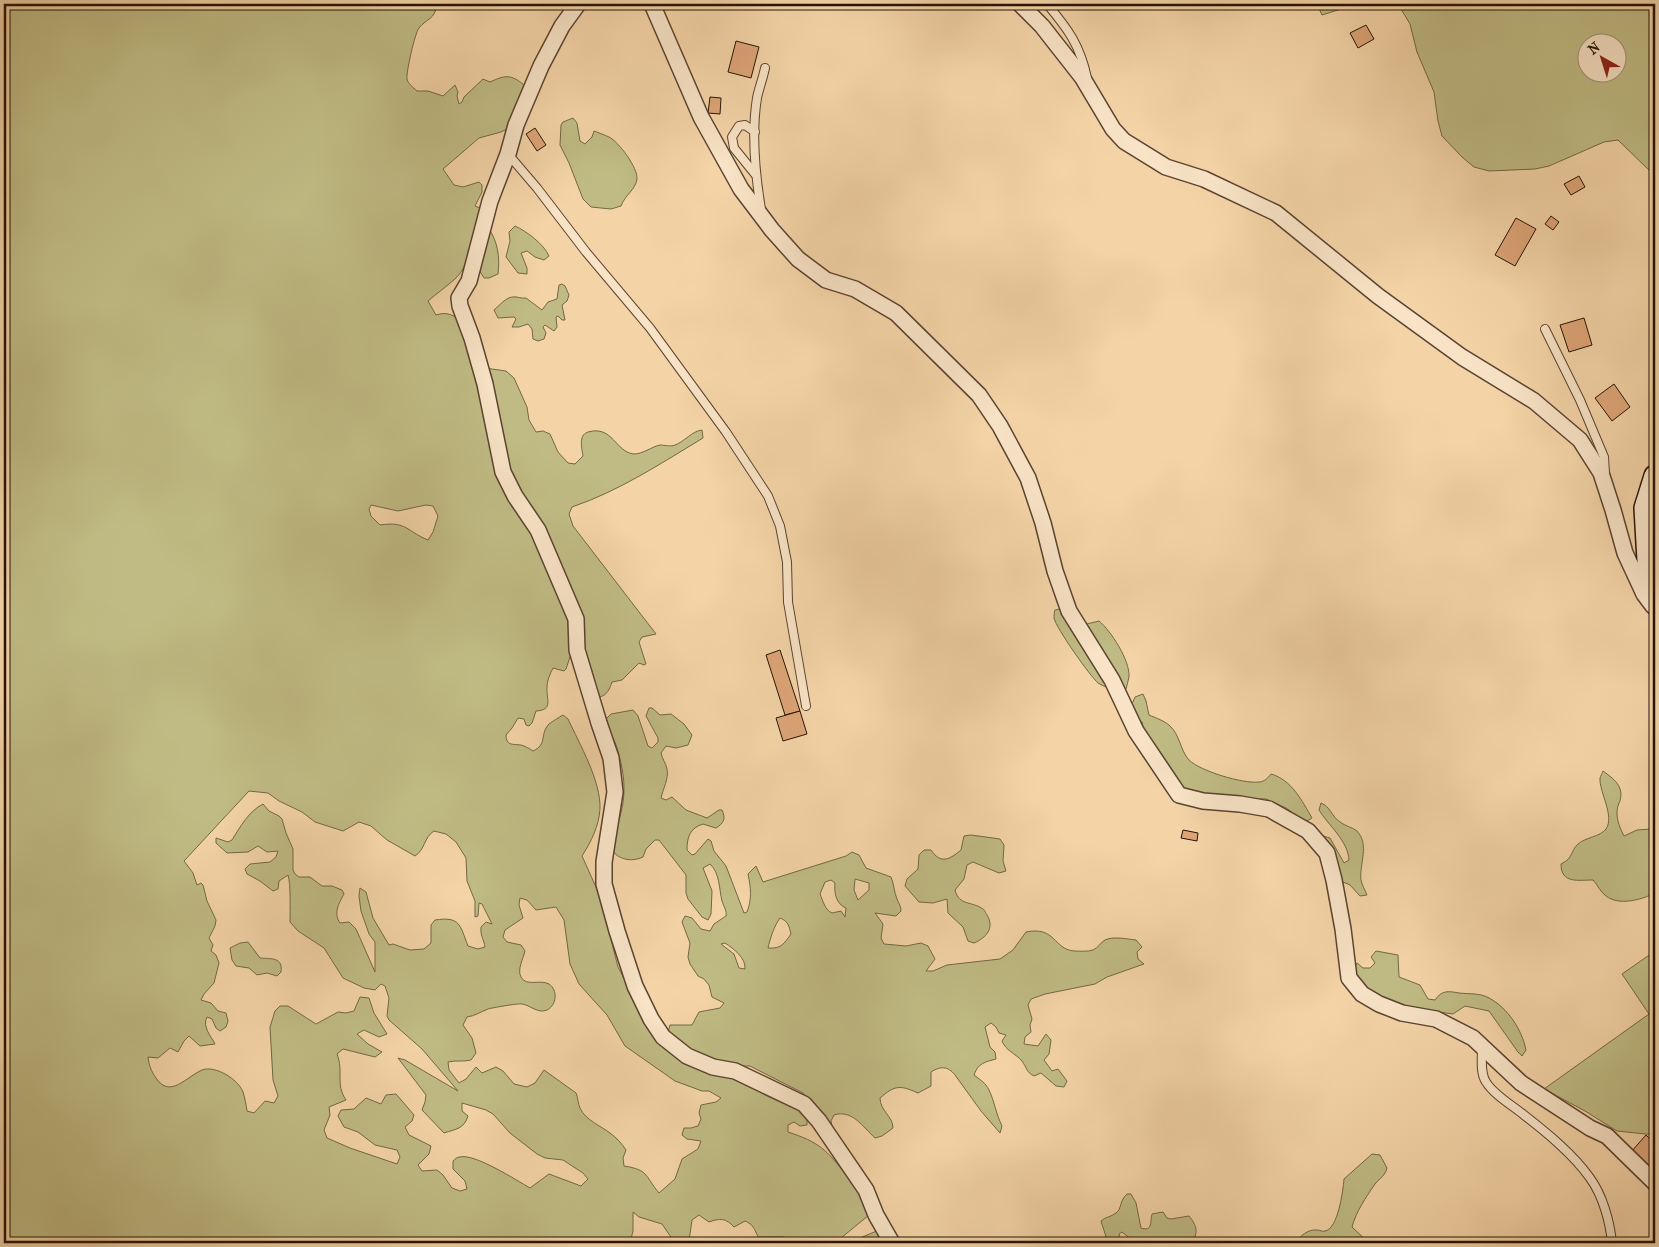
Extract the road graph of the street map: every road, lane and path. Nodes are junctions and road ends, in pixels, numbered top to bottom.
1 (578, 4) edge
2 (652, 4) edge
3 (1020, 4) edge
4 (1047, 4) edge
5 (765, 68) dead end
6 (1089, 90) junction
7 (755, 132) junction
8 (508, 154) junction
9 (755, 174) junction
10 (762, 216) junction
11 (1545, 329) dead end
12 (1655, 476) edge
13 (1607, 493) junction
14 (1655, 601) edge
15 (1655, 609) edge
16 (806, 706) dead end
17 (1482, 1046) junction
18 (1655, 1183) edge
19 (892, 1243) edge
20 (1612, 1243) edge

1 - 8 street
2 - 10 street
3 - 6 street
4 - 6 lane
5 - 7 lane
6 - 13 street
7 - 9 lane
7 - 9 lane
8 - 16 lane
8 - 19 street
9 - 10 lane
10 - 17 street
11 - 13 lane
12 - 14 street
13 - 15 street
17 - 18 street
17 - 20 lane

